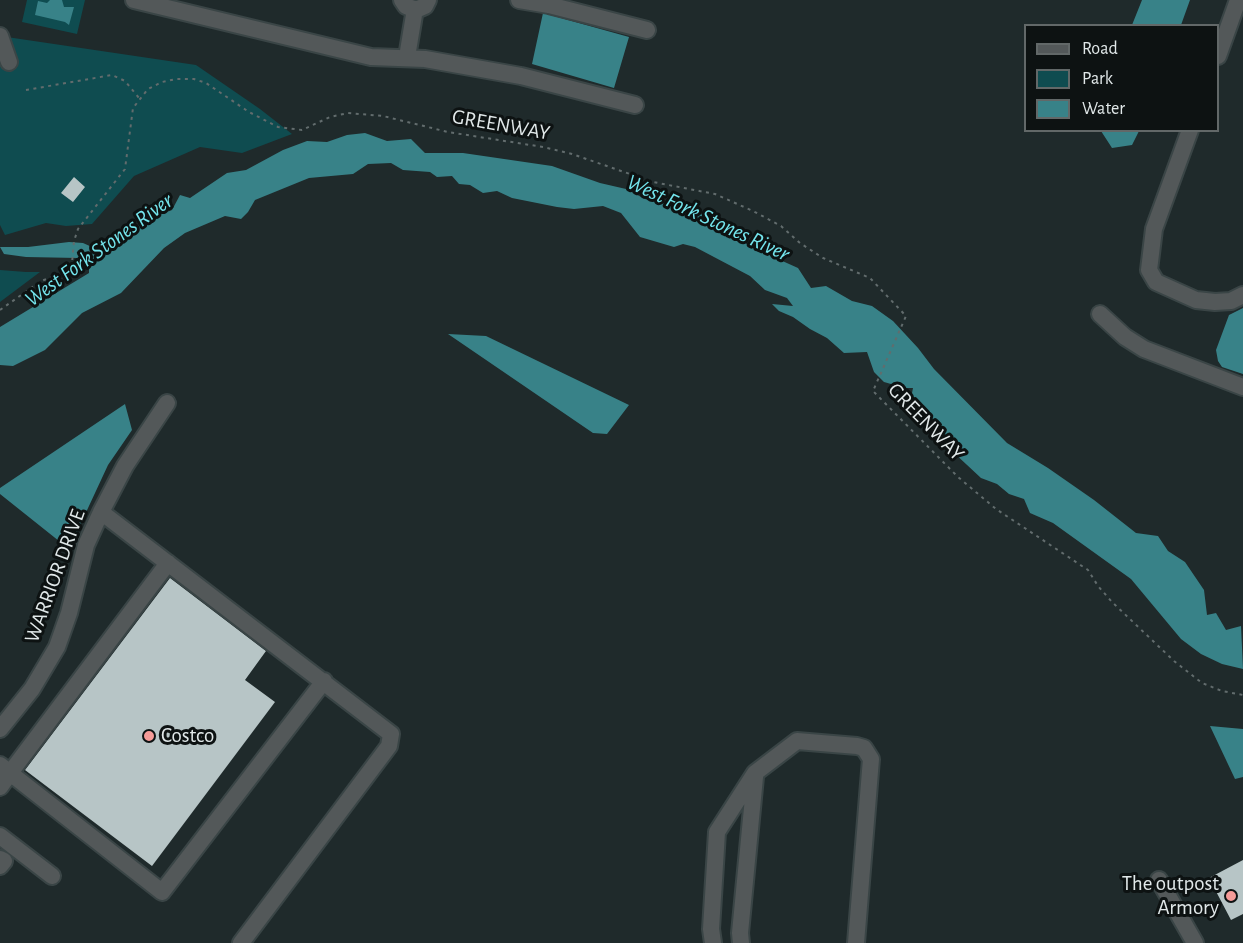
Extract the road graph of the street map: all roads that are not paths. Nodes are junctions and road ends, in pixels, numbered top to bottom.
1 (134, 0) edge
2 (519, 0) edge
3 (1238, 0) edge
4 (415, 3) edge
5 (647, 30) dead end
6 (0, 36) edge
7 (1219, 53) edge
8 (407, 57) junction
9 (9, 62) dead end
10 (635, 105) dead end
11 (1189, 132) edge
12 (1243, 295) edge
13 (1100, 314) dead end
14 (1243, 387) edge
15 (167, 403) dead end
16 (101, 512) junction
17 (168, 563) junction
18 (324, 681) junction
19 (0, 729) edge
20 (755, 773) junction
21 (3, 775) edge
22 (0, 836) edge
23 (52, 876) dead end
24 (1159, 880) dead end
25 (241, 943) edge
26 (713, 943) edge
27 (741, 943) edge
28 (856, 943) edge
29 (1195, 943) edge

1 - 8 street
2 - 5 street
3 - 7 street
4 - 8 street
6 - 9 street
8 - 10 street
11 - 12 street
13 - 14 street
15 - 16 street, WARRIOR DRIVE
16 - 17 street
16 - 19 street, WARRIOR DRIVE
17 - 18 street
17 - 21 street
18 - 21 street
18 - 25 street
20 - 26 street
20 - 27 street
20 - 28 street
22 - 23 street
24 - 29 street

